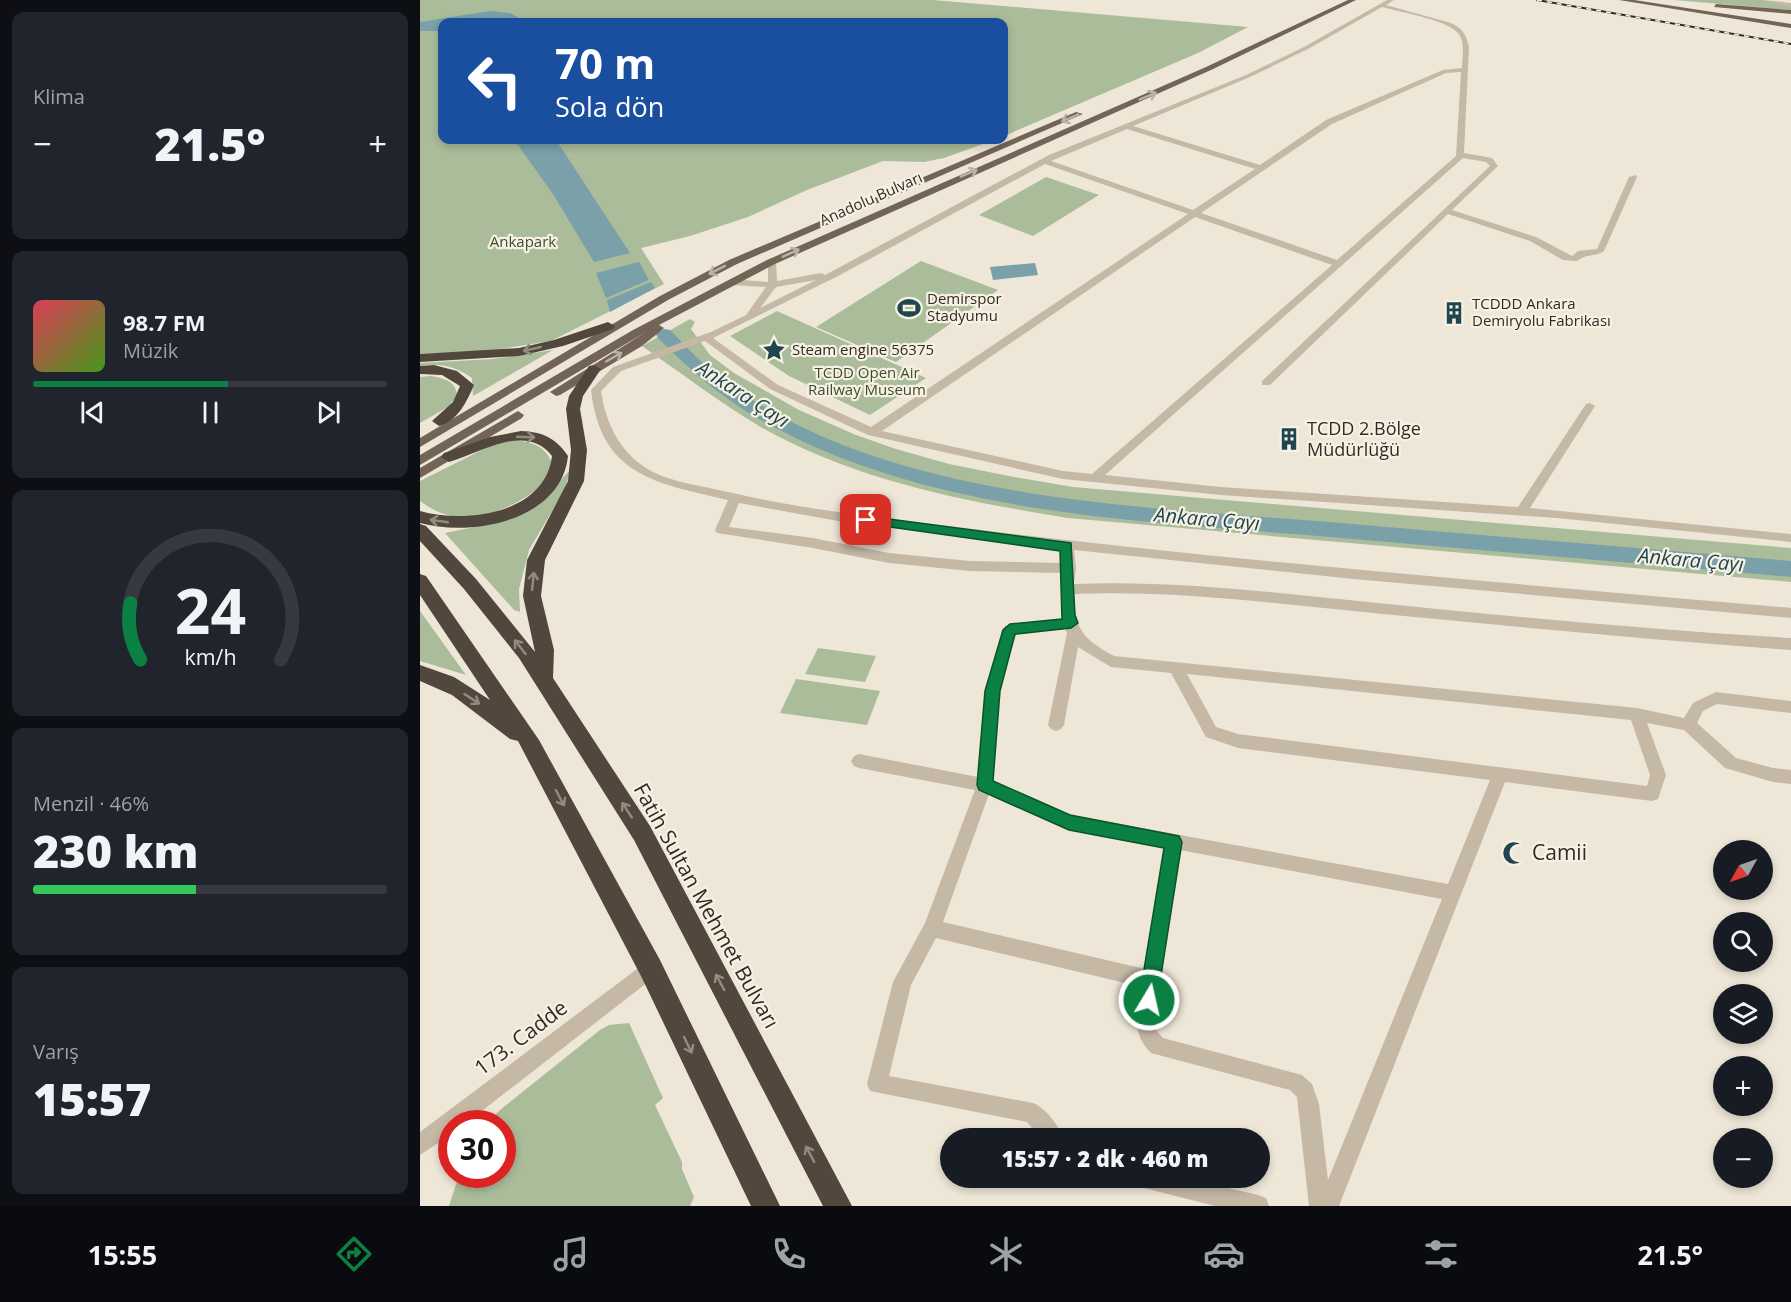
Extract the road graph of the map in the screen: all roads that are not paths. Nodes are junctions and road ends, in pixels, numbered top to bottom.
1 (1334, 0) edge
2 (1353, 0) edge
3 (1622, 0) edge
4 (1648, 0) edge
5 (1767, 0) edge
6 (1632, 2) junction
7 (1387, 3) edge
8 (1791, 5) edge
9 (1791, 12) edge
10 (1791, 24) edge
11 (1791, 34) edge
12 (1464, 70) junction
13 (1123, 96) dead end
14 (1090, 110) dead end
15 (1125, 126) junction
16 (1460, 155) junction
17 (1044, 161) junction
18 (1260, 168) junction
19 (1633, 177) dead end
20 (1446, 211) junction
21 (1194, 213) junction
22 (771, 262) junction
23 (1339, 264) junction
24 (837, 273) junction
25 (731, 282) junction
26 (773, 285) junction
27 (792, 295) junction
28 (682, 306) junction
29 (746, 318) junction
30 (610, 328) junction
31 (707, 337) junction
32 (420, 358) edge
33 (594, 369) junction
34 (420, 370) edge
35 (1266, 383) dead end
36 (1590, 406) dead end
37 (439, 421) junction
38 (874, 430) junction
39 (420, 432) edge
40 (420, 443) edge
41 (449, 457) junction
42 (420, 461) edge
43 (420, 474) edge
44 (1098, 476) junction
45 (735, 499) junction
46 (1524, 510) junction
47 (420, 518) edge
48 (420, 530) edge
49 (1791, 538) edge
50 (1067, 547) junction
51 (1069, 568) junction
52 (420, 581) edge
53 (1067, 589) junction
54 (1791, 613) edge
55 (1073, 629) junction
56 (1791, 644) edge
57 (1175, 666) junction
58 (420, 673) edge
59 (543, 680) junction
60 (1791, 707) edge
61 (1637, 714) junction
62 (1056, 725) dead end
63 (1688, 725) junction
64 (532, 746) junction
65 (859, 761) dead end
66 (1500, 775) junction
67 (1791, 777) edge
68 (985, 785) junction
69 (1173, 842) junction
70 (1454, 893) junction
71 (932, 928) junction
72 (651, 969) junction
73 (1152, 980) junction
74 (1045, 1128) edge
75 (420, 1145) edge
76 (1185, 1188) edge
77 (766, 1206) edge
78 (837, 1206) edge
79 (1258, 1206) edge
80 (1320, 1206) edge
81 (1328, 1206) edge

1 - 13 main road
22 -> 2 main road, Anadolu Bulvarı
3 - 6 main road
4 - 9 main road
4 - 10 main road
5 - 8 street
6 - 10 main road
6 - 11 main road
7 - 12 street
7 - 15 street
12 - 16 street
12 - 18 street
14 -> 30 main road, Anadolu Bulvarı
15 - 17 street
15 - 18 street
16 - 20 street
16 - 23 street
17 - 21 street
17 - 24 street
18 - 21 street
19 - 20 street
20 - 35 street
21 - 23 street
21 - 38 street
22 - 25 main road, Anadolu Bulvarı
22 - 26 street
23 - 44 street
24 - 26 street
24 - 27 street
25 - 26 street
25 - 28 main road, Anadolu Bulvarı
26 - 27 street
26 - 29 street
27 - 29 street
33 -> 28 main road
28 - 42 main road, Anadolu Bulvarı
29 - 31 street
30 -> 32 highway
30 - 37 main road
30 - 40 main road, Anadolu Bulvarı
31 - 38 street
31 - 45 street
33 - 41 main road
59 -> 33 highway
34 - 37 highway
36 - 46 street
37 - 39 main road
38 - 44 street
41 - 43 main road
41 -> 47 highway
44 - 46 street
45 - 50 street
45 - 51 street
46 - 49 street
59 -> 48 highway, Fatih Sultan Mehmet Bulvarı
50 - 51 street
50 - 54 street
51 - 53 street
52 - 64 highway
53 - 55 street
53 - 56 street
55 - 57 street
55 - 62 street
55 - 68 street
57 - 61 street
57 - 66 street
58 -> 64 highway
78 -> 59 highway, Fatih Sultan Mehmet Bulvarı
60 - 63 street
61 - 63 street
61 - 66 street
63 - 67 street
64 -> 72 highway
65 - 68 street
66 - 70 street
68 - 69 street
68 - 71 street
69 - 70 street
69 - 73 street
70 - 81 street
71 - 73 street
71 - 74 street
72 - 75 street, 173. Cadde
72 -> 77 highway
73 - 80 street
76 - 79 street

